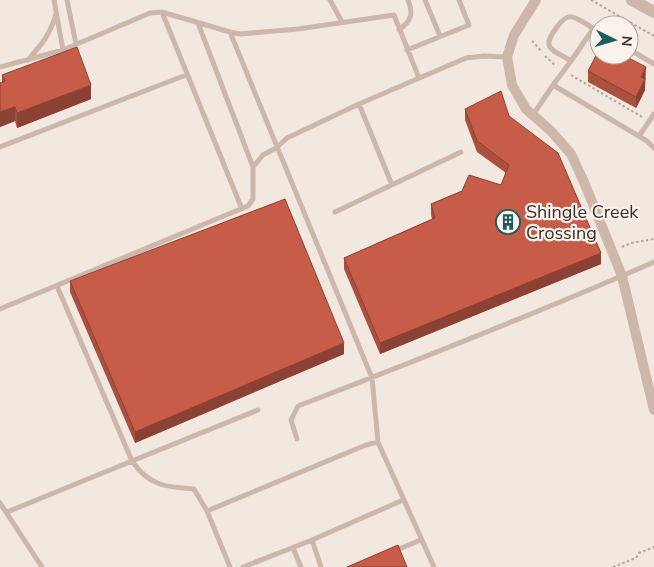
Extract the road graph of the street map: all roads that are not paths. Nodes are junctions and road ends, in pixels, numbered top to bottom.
1 (54, 0) edge
2 (67, 0) edge
3 (330, 0) edge
4 (408, 0) edge
5 (425, 0) edge
6 (459, 0) edge
7 (536, 0) edge
8 (632, 0) edge
9 (653, 10) edge
10 (162, 12) junction
11 (56, 14) junction
12 (342, 22) junction
13 (198, 23) junction
14 (589, 27) edge
15 (399, 30) junction
16 (230, 32) junction
17 (589, 35) edge
18 (440, 36) junction
19 (76, 44) junction
20 (63, 50) junction
21 (407, 50) junction
22 (639, 56) edge
23 (507, 57) junction
24 (28, 60) junction
25 (571, 61) junction
26 (654, 64) edge
27 (0, 67) edge
28 (186, 75) junction
29 (419, 78) junction
30 (553, 85) junction
31 (359, 104) junction
32 (654, 114) edge
33 (533, 115) junction
34 (639, 136) junction
35 (0, 147) edge
36 (276, 148) junction
37 (654, 148) edge
38 (461, 152) dead end
39 (254, 167) junction
40 (392, 185) junction
41 (242, 209) junction
42 (335, 212) dead end
43 (654, 262) edge
44 (622, 276) junction
45 (57, 286) junction
46 (0, 310) edge
47 (372, 378) junction
48 (258, 410) dead end
49 (654, 410) edge
50 (297, 439) dead end
51 (378, 442) junction
52 (132, 460) junction
53 (403, 500) junction
54 (0, 503) edge
55 (207, 511) junction
56 (6, 512) junction
57 (312, 540) junction
58 (421, 540) junction
59 (293, 548) junction
60 (384, 556) edge
61 (42, 567) edge
62 (230, 567) edge
63 (243, 567) edge
64 (301, 567) edge
65 (321, 567) edge
66 (434, 567) edge

1 - 11 lane
2 - 19 lane
3 - 12 lane
4 - 15 lane
5 - 18 lane
6 - 18 lane
7 - 23 street
8 - 9 street
10 - 13 lane
10 - 19 lane
10 - 28 lane
11 - 20 lane
11 - 24 lane
12 - 15 lane
12 - 16 lane
13 - 16 lane
13 - 39 lane
14 - 25 lane
15 - 21 lane
16 - 36 lane
17 - 25 lane
18 - 21 lane
19 - 20 lane
20 - 24 lane
21 - 29 lane
22 - 26 lane
23 - 29 lane
23 - 33 street
24 - 27 lane
25 - 30 lane
28 - 35 lane
28 - 41 lane
29 - 31 lane
30 - 33 lane
30 - 34 lane
31 - 36 lane
31 - 40 lane
32 - 34 lane
33 - 44 street
34 - 37 lane
36 - 39 lane
36 - 47 lane
38 - 40 lane
39 - 41 lane
40 - 42 lane
41 - 45 lane
43 - 44 lane
44 - 47 lane
44 - 49 street
45 - 46 lane
45 - 52 lane
47 - 50 lane
47 - 51 lane
48 - 52 lane
51 - 53 lane
51 - 55 lane
52 - 55 lane
52 - 56 lane
53 - 57 lane
53 - 58 lane
54 - 56 lane
55 - 62 lane
56 - 61 lane
57 - 59 lane
57 - 65 lane
58 - 60 lane
58 - 66 lane
59 - 63 lane
59 - 64 lane

